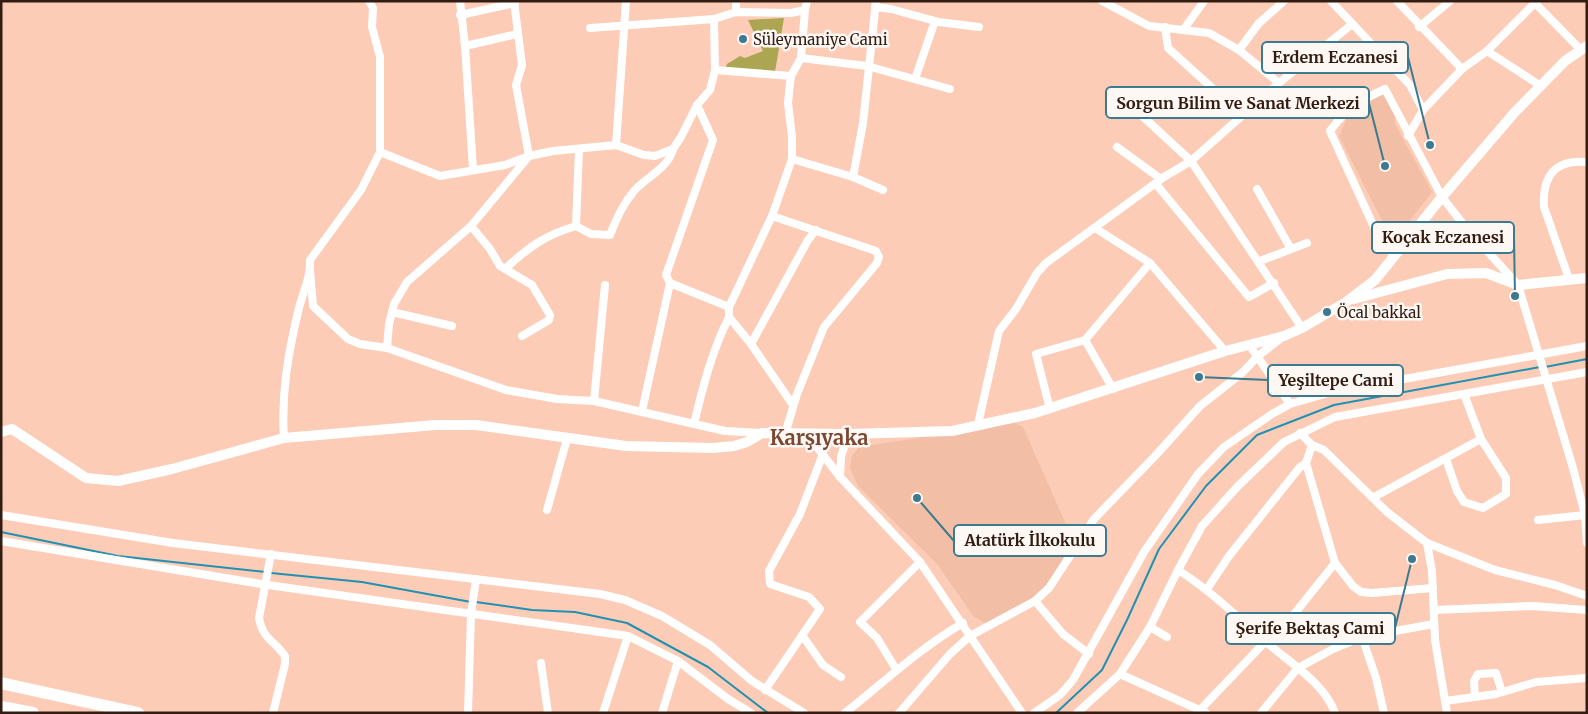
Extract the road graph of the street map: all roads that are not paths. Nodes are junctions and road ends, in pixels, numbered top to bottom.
1 (369, 1) edge
2 (460, 1) edge
3 (626, 1) edge
4 (736, 1) edge
5 (807, 1) edge
6 (1102, 1) edge
7 (1204, 1) edge
8 (1284, 1) edge
9 (1330, 1) edge
10 (1397, 1) edge
11 (1450, 1) edge
12 (514, 2) edge
13 (1536, 2) edge
14 (876, 4) edge
15 (806, 10) junction
16 (736, 12) junction
17 (460, 15) junction
18 (714, 19) junction
19 (935, 20) junction
20 (625, 25) junction
21 (1351, 25) junction
22 (979, 27) dead end
23 (1165, 27) junction
24 (1419, 27) junction
25 (590, 28) dead end
26 (1184, 29) junction
27 (517, 34) junction
28 (465, 46) junction
29 (1584, 48) edge
30 (1239, 50) junction
31 (1487, 52) junction
32 (801, 58) junction
33 (867, 66) junction
34 (1462, 69) junction
35 (714, 70) junction
36 (791, 76) junction
37 (915, 79) junction
38 (1279, 83) junction
39 (1541, 86) junction
40 (950, 89) dead end
41 (697, 105) junction
42 (1423, 110) junction
43 (1138, 112) dead end
44 (1242, 115) junction
45 (1408, 136) junction
46 (616, 145) junction
47 (1117, 147) dead end
48 (579, 149) junction
49 (673, 149) junction
50 (380, 152) junction
51 (529, 156) junction
52 (792, 159) junction
53 (1191, 161) junction
54 (1587, 162) edge
55 (474, 169) junction
56 (853, 177) junction
57 (1159, 182) junction
58 (1257, 189) dead end
59 (883, 190) dead end
60 (1442, 198) junction
61 (772, 216) junction
62 (471, 226) junction
63 (576, 226) junction
64 (1095, 228) junction
65 (816, 230) junction
66 (1307, 243) dead end
67 (1291, 249) junction
68 (1394, 256) junction
69 (1260, 261) junction
70 (1150, 264) junction
71 (506, 268) junction
72 (310, 271) junction
73 (1569, 278) junction
74 (1587, 278) edge
75 (670, 283) junction
76 (1274, 283) junction
77 (1518, 284) junction
78 (605, 285) dead end
79 (1346, 302) junction
80 (729, 307) junction
81 (392, 312) junction
82 (729, 316) junction
83 (452, 326) dead end
84 (1302, 328) junction
85 (522, 336) dead end
86 (1284, 336) junction
87 (1085, 340) junction
88 (751, 344) junction
89 (1250, 346) junction
90 (1587, 346) edge
91 (387, 348) junction
92 (1225, 351) junction
93 (1540, 354) junction
94 (1258, 356) junction
95 (1587, 372) edge
96 (1547, 379) junction
97 (1113, 389) junction
98 (1464, 394) junction
99 (594, 401) junction
100 (1290, 404) junction
101 (793, 405) junction
102 (1050, 408) junction
103 (642, 411) junction
104 (694, 424) junction
105 (978, 424) junction
106 (1, 432) edge
107 (762, 433) junction
108 (1300, 433) junction
109 (785, 434) junction
110 (807, 434) junction
111 (848, 434) junction
112 (284, 438) junction
113 (567, 439) junction
114 (1481, 439) junction
115 (1312, 445) junction
116 (823, 454) junction
117 (1446, 459) junction
118 (1306, 463) junction
119 (840, 477) junction
120 (1374, 497) junction
121 (547, 510) dead end
122 (1, 515) edge
123 (1585, 515) junction
124 (1538, 520) dead end
125 (1, 541) edge
126 (1427, 543) junction
127 (1587, 543) edge
128 (271, 557) junction
129 (920, 562) junction
130 (1334, 563) junction
131 (1178, 570) junction
132 (267, 581) junction
133 (476, 582) junction
134 (1433, 588) junction
135 (1207, 589) junction
136 (1587, 596) edge
137 (1035, 602) junction
138 (1434, 610) junction
139 (1587, 610) edge
140 (471, 614) junction
141 (963, 623) junction
142 (1434, 624) junction
143 (1150, 627) junction
144 (802, 635) junction
145 (628, 636) junction
146 (970, 636) junction
147 (1167, 637) dead end
148 (1362, 637) junction
149 (1265, 642) junction
150 (1089, 654) junction
151 (678, 661) junction
152 (541, 663) dead end
153 (1298, 668) junction
154 (896, 669) junction
155 (1120, 674) junction
156 (841, 677) dead end
157 (1587, 678) edge
158 (1, 683) edge
159 (765, 690) junction
160 (1502, 692) junction
161 (1475, 697) junction
162 (1445, 701) junction
163 (1, 707) edge
164 (1200, 712) edge
165 (33, 713) edge
166 (138, 713) edge
167 (273, 713) edge
168 (468, 713) edge
169 (548, 713) edge
170 (603, 713) edge
171 (662, 713) edge
172 (751, 713) edge
173 (804, 713) edge
174 (845, 713) edge
175 (899, 713) edge
176 (1022, 713) edge
177 (1034, 713) edge
178 (1077, 713) edge
179 (1261, 713) edge
180 (1335, 713) edge
181 (1384, 713) edge
182 (1447, 713) edge

1 - 50 street
2 - 17 street
3 - 20 street
4 - 16 street
5 - 15 street
6 - 23 street
7 - 26 street
8 - 30 street
9 - 21 street
10 - 24 street
11 - 24 street
12 - 17 street
12 - 27 street
13 - 29 street
13 - 31 street
14 - 19 street
14 - 33 street
15 - 16 street
15 - 32 street
16 - 18 street
17 - 28 street
18 - 20 street
18 - 35 street
19 - 22 street
19 - 37 street
20 - 25 street
20 - 46 street
21 - 38 street
21 - 42 street
23 - 26 street
23 - 44 street
24 - 34 street
26 - 30 street
27 - 28 street
27 - 51 street
28 - 55 street
29 - 39 street
30 - 38 street
31 - 34 street
31 - 39 street
32 - 33 street
32 - 36 street
33 - 37 street
33 - 56 street
34 - 42 street
35 - 36 street
35 - 41 street
36 - 52 street
37 - 40 street
38 - 44 street
39 - 60 street
41 - 49 street
41 - 75 street
42 - 45 street
43 - 53 street
44 - 53 street
45 - 60 street
45 - 68 street
46 - 48 street
46 - 49 street
47 - 57 street
48 - 51 street
48 - 63 street
49 - 63 street
50 - 55 street
50 - 72 street
51 - 55 street
51 - 62 street
52 - 56 street
52 - 61 street
53 - 57 street
53 - 69 street
54 - 73 street
56 - 59 street
57 - 64 street
57 - 76 street
58 - 67 street
60 - 68 street
60 - 77 street
61 - 65 street
61 - 80 street
62 - 71 street
62 - 81 street
63 - 71 street
64 - 70 street
64 - 105 street
65 - 88 street
65 - 101 street
66 - 67 street
67 - 69 street
68 - 79 street
69 - 76 street
70 - 87 street
70 - 92 street
71 - 85 street
72 - 91 street
72 - 112 street
73 - 74 street
73 - 77 street
75 - 80 street
75 - 103 street
76 - 84 street
77 - 79 street
77 - 93 street
78 - 99 street
79 - 84 street
80 - 82 street
81 - 83 street
81 - 91 street
82 - 88 street
82 - 104 street
84 - 86 street
86 - 89 street
86 - 94 street
87 - 97 street
87 - 102 street
88 - 101 street
89 - 92 street
89 - 94 street
90 - 93 street
91 - 99 street
92 - 97 street
93 - 96 street
93 - 100 street
94 - 100 street
94 - 137 street
95 - 96 street
96 - 98 street
96 - 123 street
97 - 102 street
98 - 108 street
98 - 114 street
99 - 103 street
100 - 150 street
101 - 109 street
102 - 105 street
103 - 104 street
104 - 107 street
105 - 111 street
106 - 112 street
107 - 109 street
107 - 113 street
108 - 115 street
108 - 131 street
109 - 110 street
110 - 111 street
110 - 116 street
111 - 119 street
112 - 113 street
113 - 121 street
114 - 117 street
114 - 117 street
115 - 118 street
115 - 120 street
116 - 119 street
116 - 144 street
117 - 120 street
118 - 130 street
118 - 135 street
119 - 129 street
120 - 126 street
122 - 128 street
123 - 124 street
123 - 127 street
125 - 132 street
126 - 134 street
126 - 136 street
128 - 132 street
128 - 133 street
129 - 141 street
129 - 154 street
130 - 134 street
130 - 149 street
131 - 135 street
131 - 143 street
132 - 140 street
132 - 167 street
133 - 140 street
133 - 159 street
134 - 138 street
135 - 149 street
137 - 146 street
137 - 150 street
138 - 139 street
138 - 142 street
140 - 145 street
140 - 168 street
141 - 146 street
141 - 154 street
142 - 148 street
142 - 162 street
143 - 147 street
143 - 155 street
144 - 156 street
144 - 159 street
145 - 151 street
145 - 170 street
146 - 175 street
146 - 176 street
148 - 153 street
148 - 181 street
149 - 153 street
149 - 164 street
150 - 177 street
151 - 171 street
151 - 172 street
152 - 169 street
153 - 179 street
153 - 180 street
154 - 174 street
155 - 164 street
155 - 178 street
157 - 160 street
158 - 166 highway
159 - 173 street
160 - 161 street
160 - 161 street
161 - 162 street
162 - 182 street
163 - 165 highway

